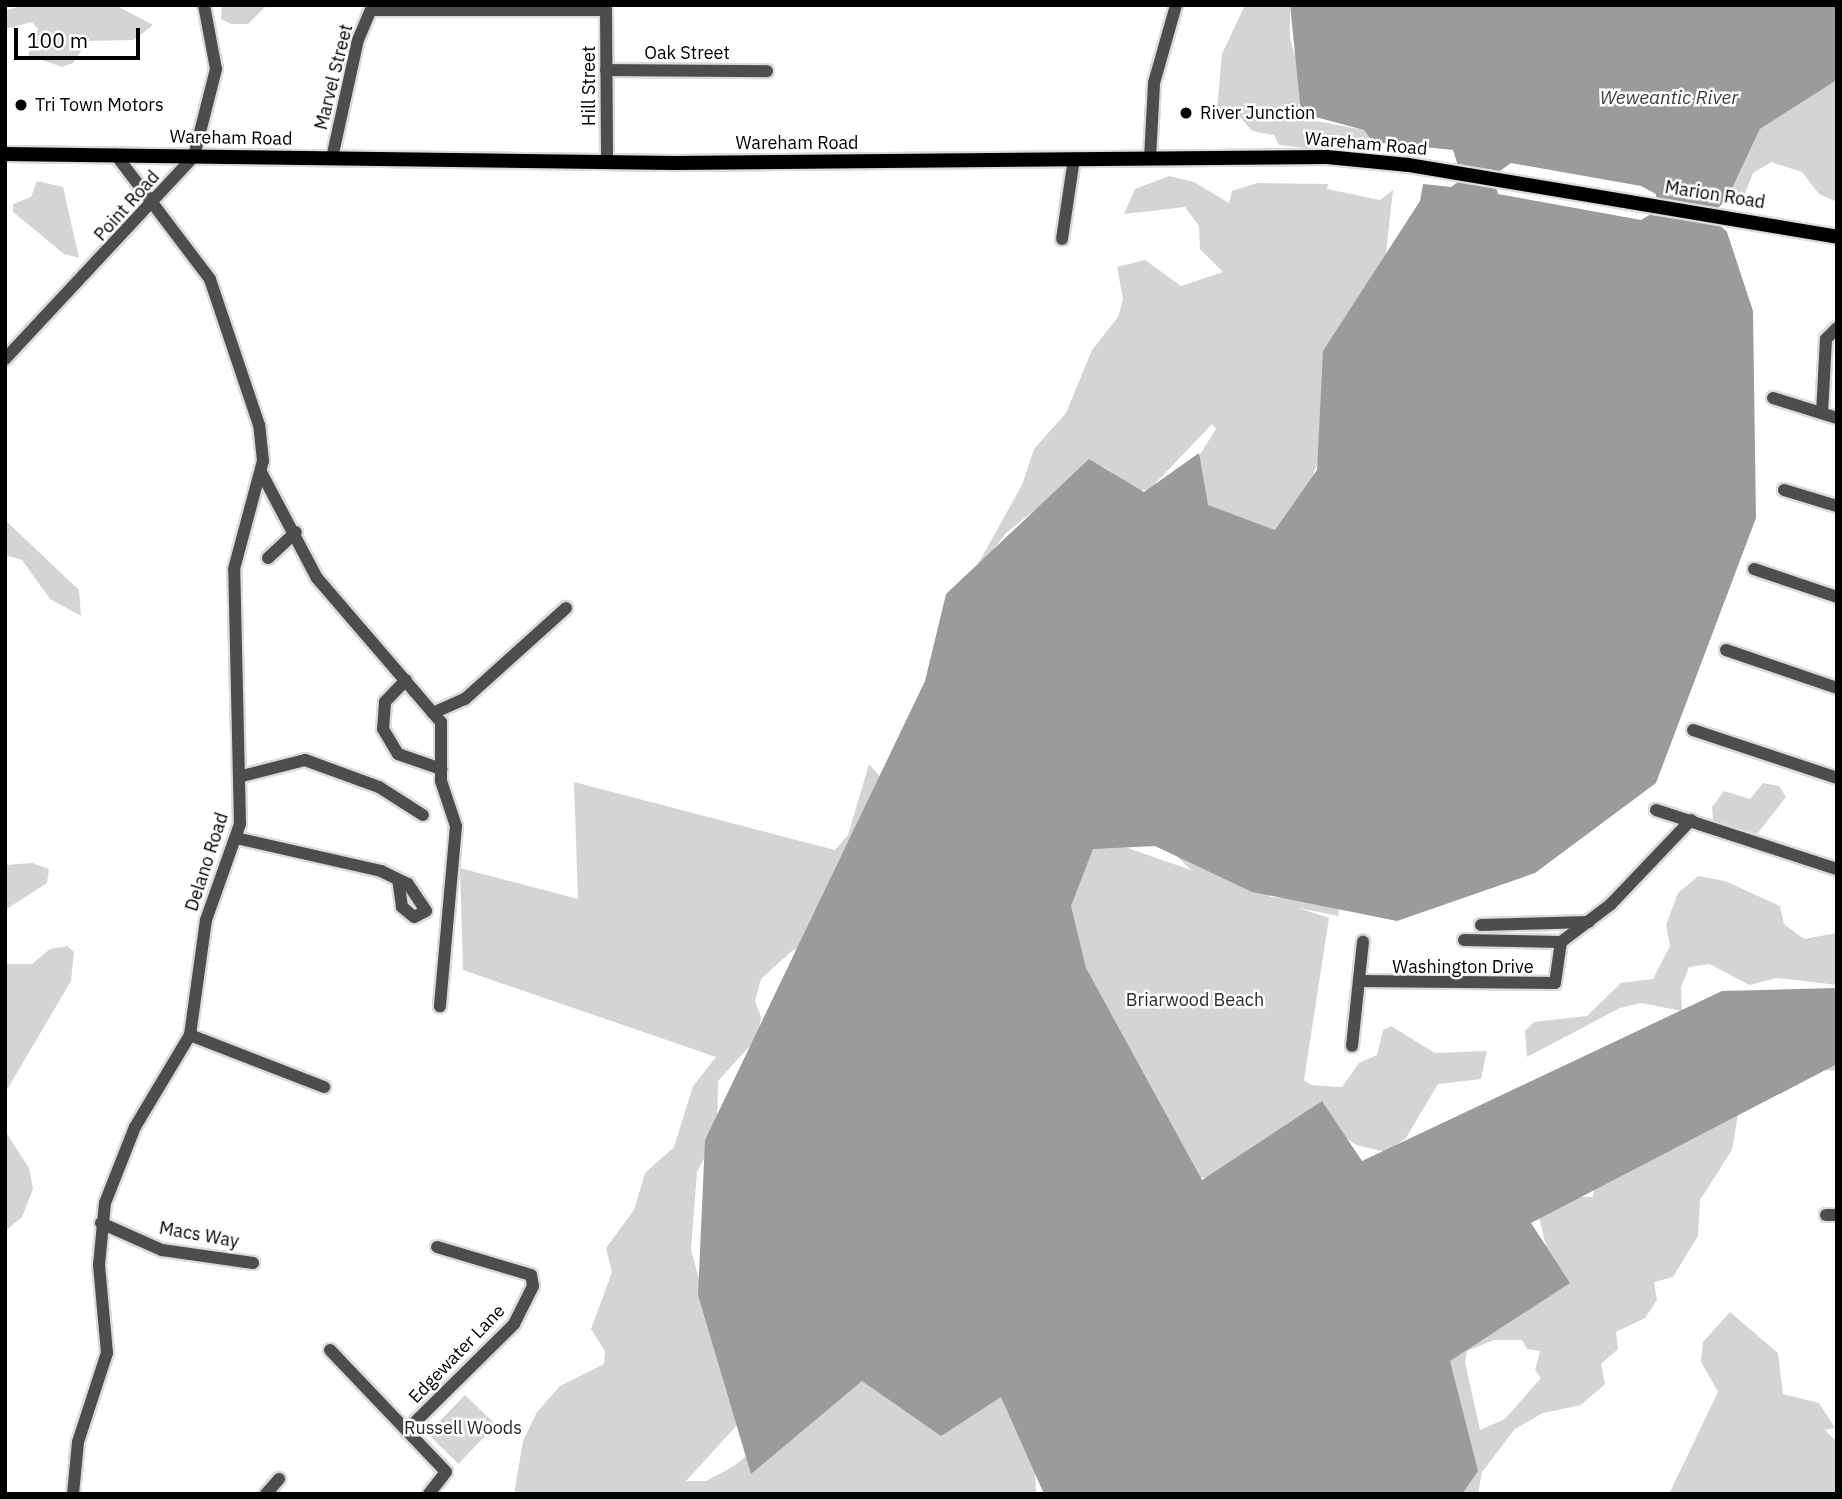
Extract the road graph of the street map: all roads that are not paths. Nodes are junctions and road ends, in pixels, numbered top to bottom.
1 (204, 5) edge
2 (1177, 5) edge
3 (373, 7) edge
4 (606, 70) junction
5 (767, 71) dead end
6 (116, 155) junction
7 (194, 156) junction
8 (6, 158) edge
9 (332, 158) junction
10 (1150, 158) junction
11 (1074, 159) junction
12 (607, 162) junction
13 (1587, 194) joint
14 (154, 202) junction
15 (1837, 237) edge
16 (1062, 239) dead end
17 (1835, 328) edge
18 (5, 359) edge
19 (1773, 398) dead end
20 (1822, 413) junction
21 (1837, 418) edge
22 (261, 472) junction
23 (1784, 490) dead end
24 (1837, 506) edge
25 (296, 532) junction
26 (268, 558) dead end
27 (1754, 569) dead end
28 (1837, 597) edge
29 (566, 608) dead end
30 (1726, 650) dead end
31 (406, 680) junction
32 (1837, 688) edge
33 (433, 713) junction
34 (1693, 730) dead end
35 (441, 769) junction
36 (242, 776) junction
37 (1837, 778) edge
38 (1656, 810) dead end
39 (424, 815) dead end
40 (1691, 820) junction
41 (236, 838) junction
42 (1837, 869) edge
43 (398, 880) dead end
44 (1589, 922) junction
45 (1480, 925) dead end
46 (1464, 940) dead end
47 (1363, 942) dead end
48 (1561, 942) junction
49 (1360, 981) junction
50 (440, 1006) dead end
51 (190, 1035) junction
52 (1352, 1046) dead end
53 (324, 1087) dead end
54 (101, 1223) junction
55 (437, 1247) dead end
56 (253, 1263) dead end
57 (330, 1350) dead end
58 (408, 1429) junction
59 (279, 1479) dead end
60 (74, 1494) edge
61 (266, 1494) edge
62 (429, 1494) edge

1 - 7 street, Point Road
2 - 10 street
3 - 4 street, Hill Street
3 - 9 street, Marvel Street
4 - 5 street, Oak Street
4 - 12 street, Hill Street
6 - 7 main road, Wareham Road
6 - 8 main road, Wareham Road
6 - 14 street, Delano Road
7 - 9 main road, Wareham Road
7 - 14 street, Point Road
9 - 12 main road, Wareham Road
10 - 11 main road, Wareham Road
10 - 13 main road, Wareham Road
11 - 12 main road, Wareham Road
11 - 16 street
13 - 15 main road, Marion Road
14 - 18 street, Point Road
14 - 22 street, Delano Road
17 - 20 street
19 - 20 street
20 - 21 street
22 - 25 street
22 - 36 street, Delano Road
23 - 24 street
25 - 26 street
25 - 31 street
27 - 28 street
29 - 33 street
30 - 32 street
31 - 33 street
31 - 35 street
33 - 35 street
34 - 37 street
35 - 50 street
36 - 39 street
36 - 41 street, Delano Road
38 - 40 street
40 - 42 street
40 - 44 street
41 - 43 street
41 - 51 street, Delano Road
44 - 45 street
44 - 48 street
46 - 48 street
47 - 49 street
48 - 49 street, Washington Drive
49 - 52 street
51 - 53 street
51 - 54 street, Delano Road
54 - 56 street, Macs Way
54 - 60 street, Delano Road
55 - 58 street, Edgewater Lane
57 - 58 street
58 - 62 street
59 - 61 street

